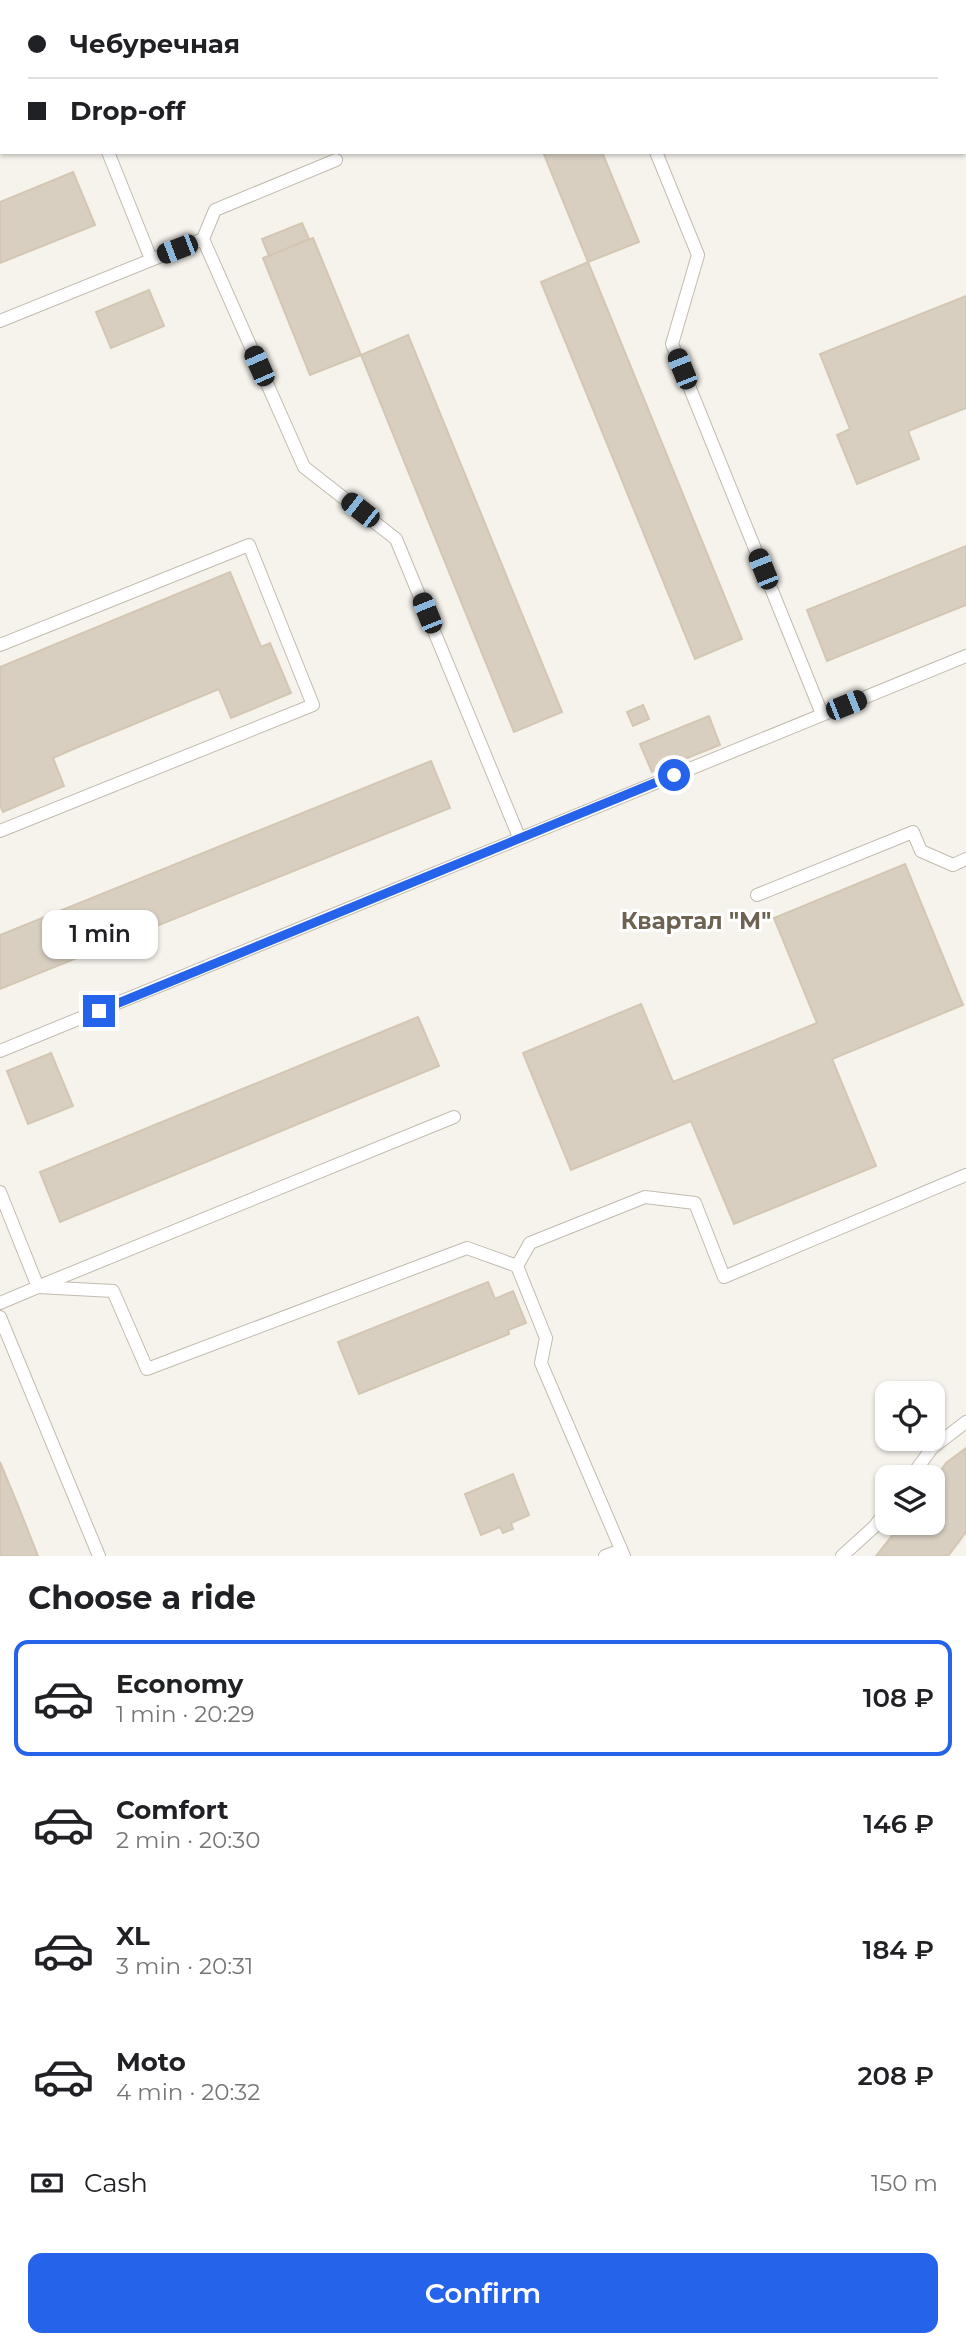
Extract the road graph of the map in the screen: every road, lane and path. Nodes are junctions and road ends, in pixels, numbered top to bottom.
1 (109, 154) edge
2 (657, 154) edge
3 (336, 160) dead end
4 (202, 239) junction
5 (150, 259) junction
6 (0, 321) edge
7 (0, 645) edge
8 (966, 656) edge
9 (821, 715) junction
10 (0, 831) edge
11 (519, 837) junction
12 (966, 859) edge
13 (757, 895) dead end
14 (0, 1051) edge
15 (454, 1117) dead end
16 (966, 1174) edge
17 (0, 1192) edge
18 (517, 1266) junction
19 (38, 1287) junction
20 (0, 1303) edge
21 (0, 1317) edge
22 (966, 1422) edge
23 (920, 1465) edge
24 (875, 1526) edge
25 (623, 1553) edge
26 (99, 1556) edge
27 (605, 1556) edge
28 (842, 1556) edge

1 - 5 lane
2 - 9 lane
3 - 4 lane
4 - 5 lane
4 - 11 lane
5 - 6 lane
7 - 10 lane
8 - 9 lane
9 - 11 lane
11 - 14 lane
12 - 13 lane
15 - 19 lane
16 - 18 lane
17 - 19 lane
18 - 19 lane
18 - 25 lane
19 - 20 lane
21 - 26 lane
22 - 23 lane
24 - 28 lane
25 - 27 lane

